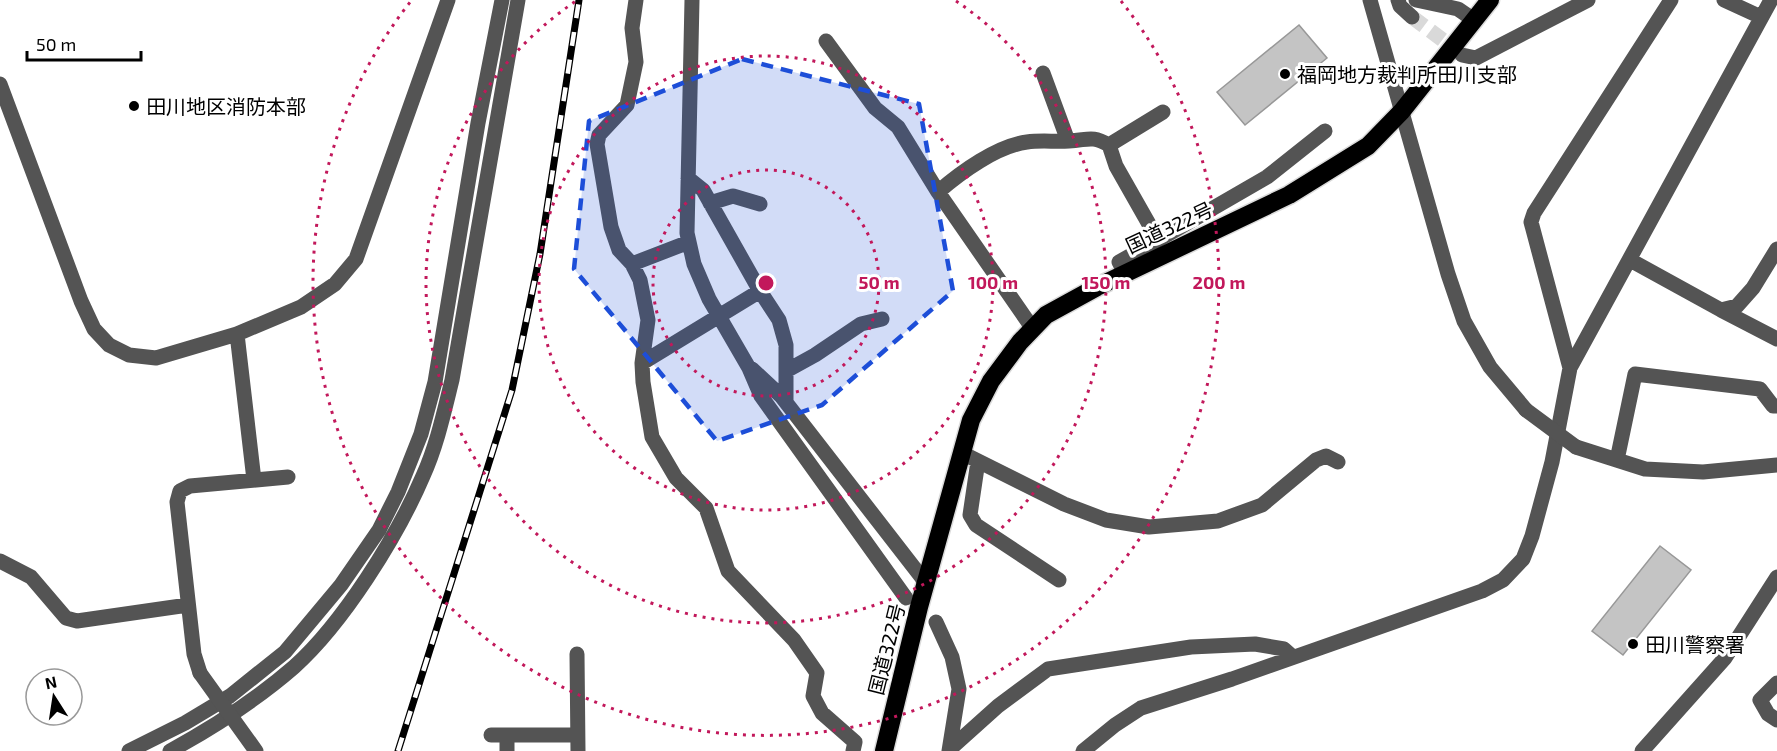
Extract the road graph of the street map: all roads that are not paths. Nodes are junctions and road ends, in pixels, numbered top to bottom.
1 (448, 0) edge
2 (502, 0) edge
3 (518, 0) edge
4 (636, 0) edge
5 (692, 0) edge
6 (1370, 0) edge
7 (1398, 0) edge
8 (1416, 0) edge
9 (1490, 0) edge
10 (1588, 0) edge
11 (1671, 0) edge
12 (1724, 0) edge
13 (1771, 0) edge
14 (1459, 4) edge
15 (1412, 17) tunnel mouth
16 (1761, 17) junction
17 (1474, 20) junction
18 (826, 41) dead end
19 (1462, 55) dead end
20 (1044, 74) dead end
21 (0, 84) edge
22 (1402, 111) junction
23 (1163, 112) dead end
24 (1325, 131) dead end
25 (1068, 141) junction
26 (1109, 145) junction
27 (688, 178) junction
28 (938, 192) junction
29 (710, 203) junction
30 (760, 204) dead end
31 (1158, 240) junction
32 (689, 242) junction
33 (1777, 249) edge
34 (1630, 260) junction
35 (632, 264) junction
36 (1125, 273) junction
37 (760, 291) junction
38 (447, 302) junction
39 (466, 302) junction
40 (1720, 310) junction
41 (719, 316) junction
42 (882, 319) dead end
43 (1033, 329) junction
44 (237, 334) junction
45 (1777, 339) edge
46 (642, 363) junction
47 (749, 368) junction
48 (1570, 368) junction
49 (786, 371) junction
50 (786, 402) junction
51 (1777, 406) edge
52 (970, 457) junction
53 (1617, 460) junction
54 (1338, 462) dead end
55 (1777, 465) edge
56 (288, 477) dead end
57 (254, 480) junction
58 (0, 561) edge
59 (1777, 577) edge
60 (1059, 580) dead end
61 (926, 583) junction
62 (906, 598) dead end
63 (188, 605) junction
64 (936, 622) dead end
65 (577, 654) dead end
66 (1293, 657) junction
67 (1777, 683) edge
68 (1777, 720) edge
69 (577, 735) junction
70 (949, 750) edge
71 (129, 751) edge
72 (170, 751) edge
73 (256, 751) edge
74 (507, 751) edge
75 (578, 751) edge
76 (853, 751) edge
77 (884, 751) edge
78 (1083, 751) edge
79 (1642, 751) edge

1 - 44 street
2 - 38 street
3 - 39 street
4 - 35 street
5 - 27 street
6 - 22 street
7 - 15 street
8 - 14 street
9 - 17 highway, 国道322号
10 - 19 street
11 - 48 street
12 - 16 street
13 - 16 street
14 - 17 street
16 - 34 street
17 - 22 highway, 国道322号
18 - 28 street
20 - 25 street
21 - 44 street
22 - 36 highway, 国道322号
22 - 53 street, bridge
23 - 26 street
24 - 31 street
25 - 26 street
25 - 28 street
26 - 31 street
27 - 29 street
27 - 32 street
28 - 43 street
29 - 30 street
29 - 37 street
31 - 36 street
32 - 35 street
32 - 41 street
33 - 40 street
34 - 40 street
34 - 48 street
35 - 46 street
36 - 43 highway, 国道322号
37 - 41 street
37 - 49 street
38 - 39 street
38 - 71 street
39 - 72 street
40 - 45 street
41 - 46 street
41 - 47 street
42 - 49 street
43 - 52 highway, 国道322号
44 - 57 street
46 - 76 street
47 - 50 street
47 - 62 street
48 - 66 street
49 - 50 street
50 - 61 street
51 - 53 street
52 - 54 street
52 - 60 street
52 - 61 highway, 国道322号
53 - 55 street
56 - 57 street
57 - 63 street
58 - 63 street
59 - 79 street
61 - 77 highway, 国道322号
63 - 73 street, bridge
64 - 70 street
65 - 69 street
66 - 70 street
66 - 78 street
67 - 68 street
69 - 74 street
69 - 75 street

